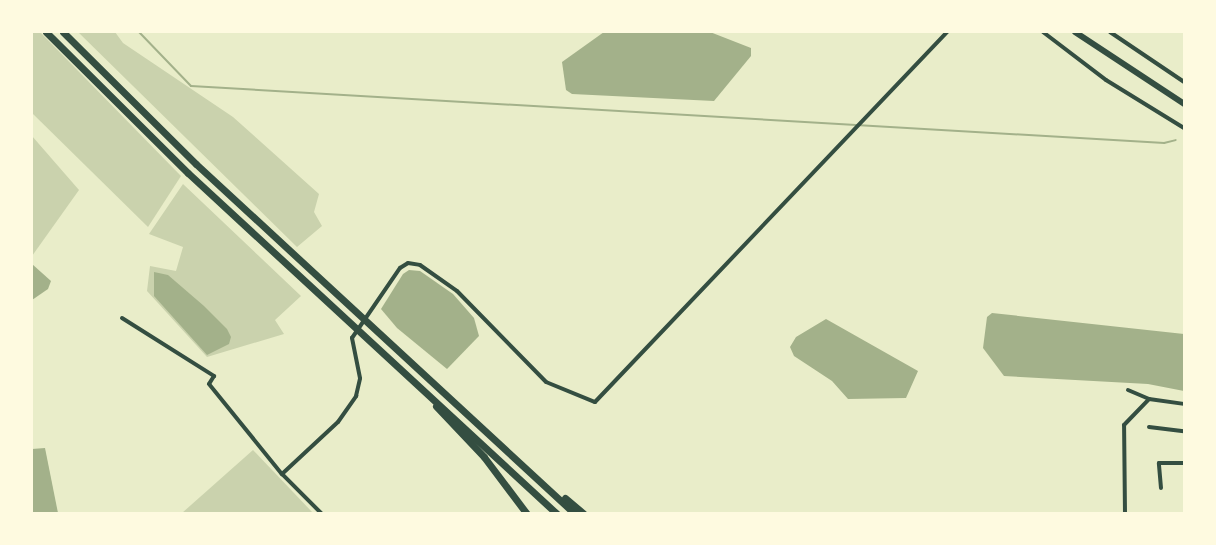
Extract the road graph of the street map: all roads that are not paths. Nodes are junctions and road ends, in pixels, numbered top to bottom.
1 (46, 32) edge
2 (63, 32) edge
3 (947, 32) edge
4 (1043, 32) edge
5 (1075, 32) edge
6 (1110, 32) edge
7 (1185, 82) edge
8 (1185, 104) edge
9 (1185, 128) edge
10 (122, 318) dead end
11 (366, 318) junction
12 (359, 328) junction
13 (387, 354) junction
14 (1128, 390) dead end
15 (1149, 399) junction
16 (1185, 404) edge
17 (1149, 427) dead end
18 (1185, 431) edge
19 (518, 458) junction
20 (1185, 463) edge
21 (282, 474) junction
22 (1161, 488) dead end
23 (322, 513) edge
24 (527, 513) edge
25 (557, 513) edge
26 (575, 513) edge
27 (584, 513) edge
28 (1125, 513) edge

1 - 12 highway
2 - 11 highway
3 - 11 street
4 - 9 street
5 - 8 main road
6 - 7 street
10 - 21 street
11 - 12 street
11 - 19 highway
12 - 13 highway
12 - 21 street
13 - 24 highway
13 - 25 highway
14 - 15 street
15 - 16 street
15 - 28 street
17 - 18 street
19 - 26 highway
19 - 27 highway
20 - 22 street
21 - 23 street

